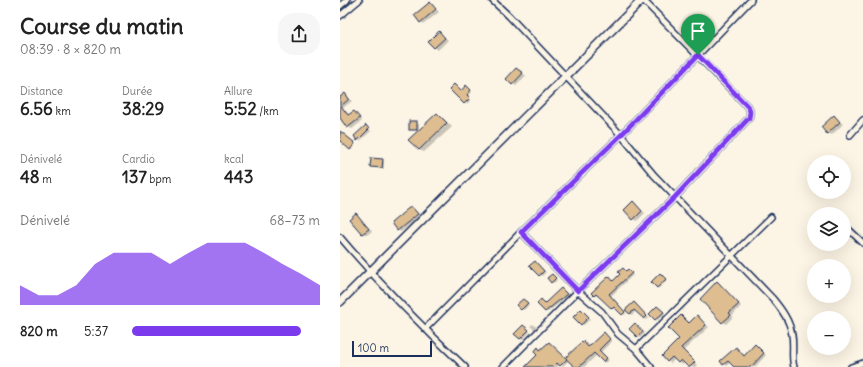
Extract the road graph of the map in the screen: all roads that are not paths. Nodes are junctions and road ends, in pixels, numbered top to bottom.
1 (347, 0) edge
2 (359, 0) edge
3 (492, 0) edge
4 (643, 0) edge
5 (751, 0) edge
6 (340, 6) edge
7 (340, 16) edge
8 (698, 55) junction
9 (565, 77) junction
10 (863, 120) edge
11 (621, 135) junction
12 (850, 135) dead end
13 (675, 197) junction
14 (771, 217) dead end
15 (521, 232) junction
16 (851, 232) edge
17 (340, 237) edge
18 (863, 243) edge
19 (731, 255) junction
20 (370, 272) junction
21 (578, 291) junction
22 (340, 302) edge
23 (425, 330) junction
24 (636, 349) junction
25 (863, 364) edge
26 (465, 367) edge
27 (503, 367) edge
28 (651, 367) edge
29 (794, 367) edge
30 (851, 367) edge

1 - 6 street
2 - 7 street
3 - 9 street
4 - 8 street
4 - 9 street
5 - 8 street
8 - 11 street
8 - 13 street
9 - 11 street
9 - 20 street
10 - 12 street
11 - 13 street
11 - 15 street
13 - 19 street
13 - 21 street
14 - 19 street
15 - 21 street
15 - 23 street
16 - 18 street
17 - 20 street
19 - 24 street
19 - 29 street
20 - 22 street
20 - 23 street
21 - 24 street
21 - 27 street
23 - 26 street
24 - 28 street
25 - 30 street

